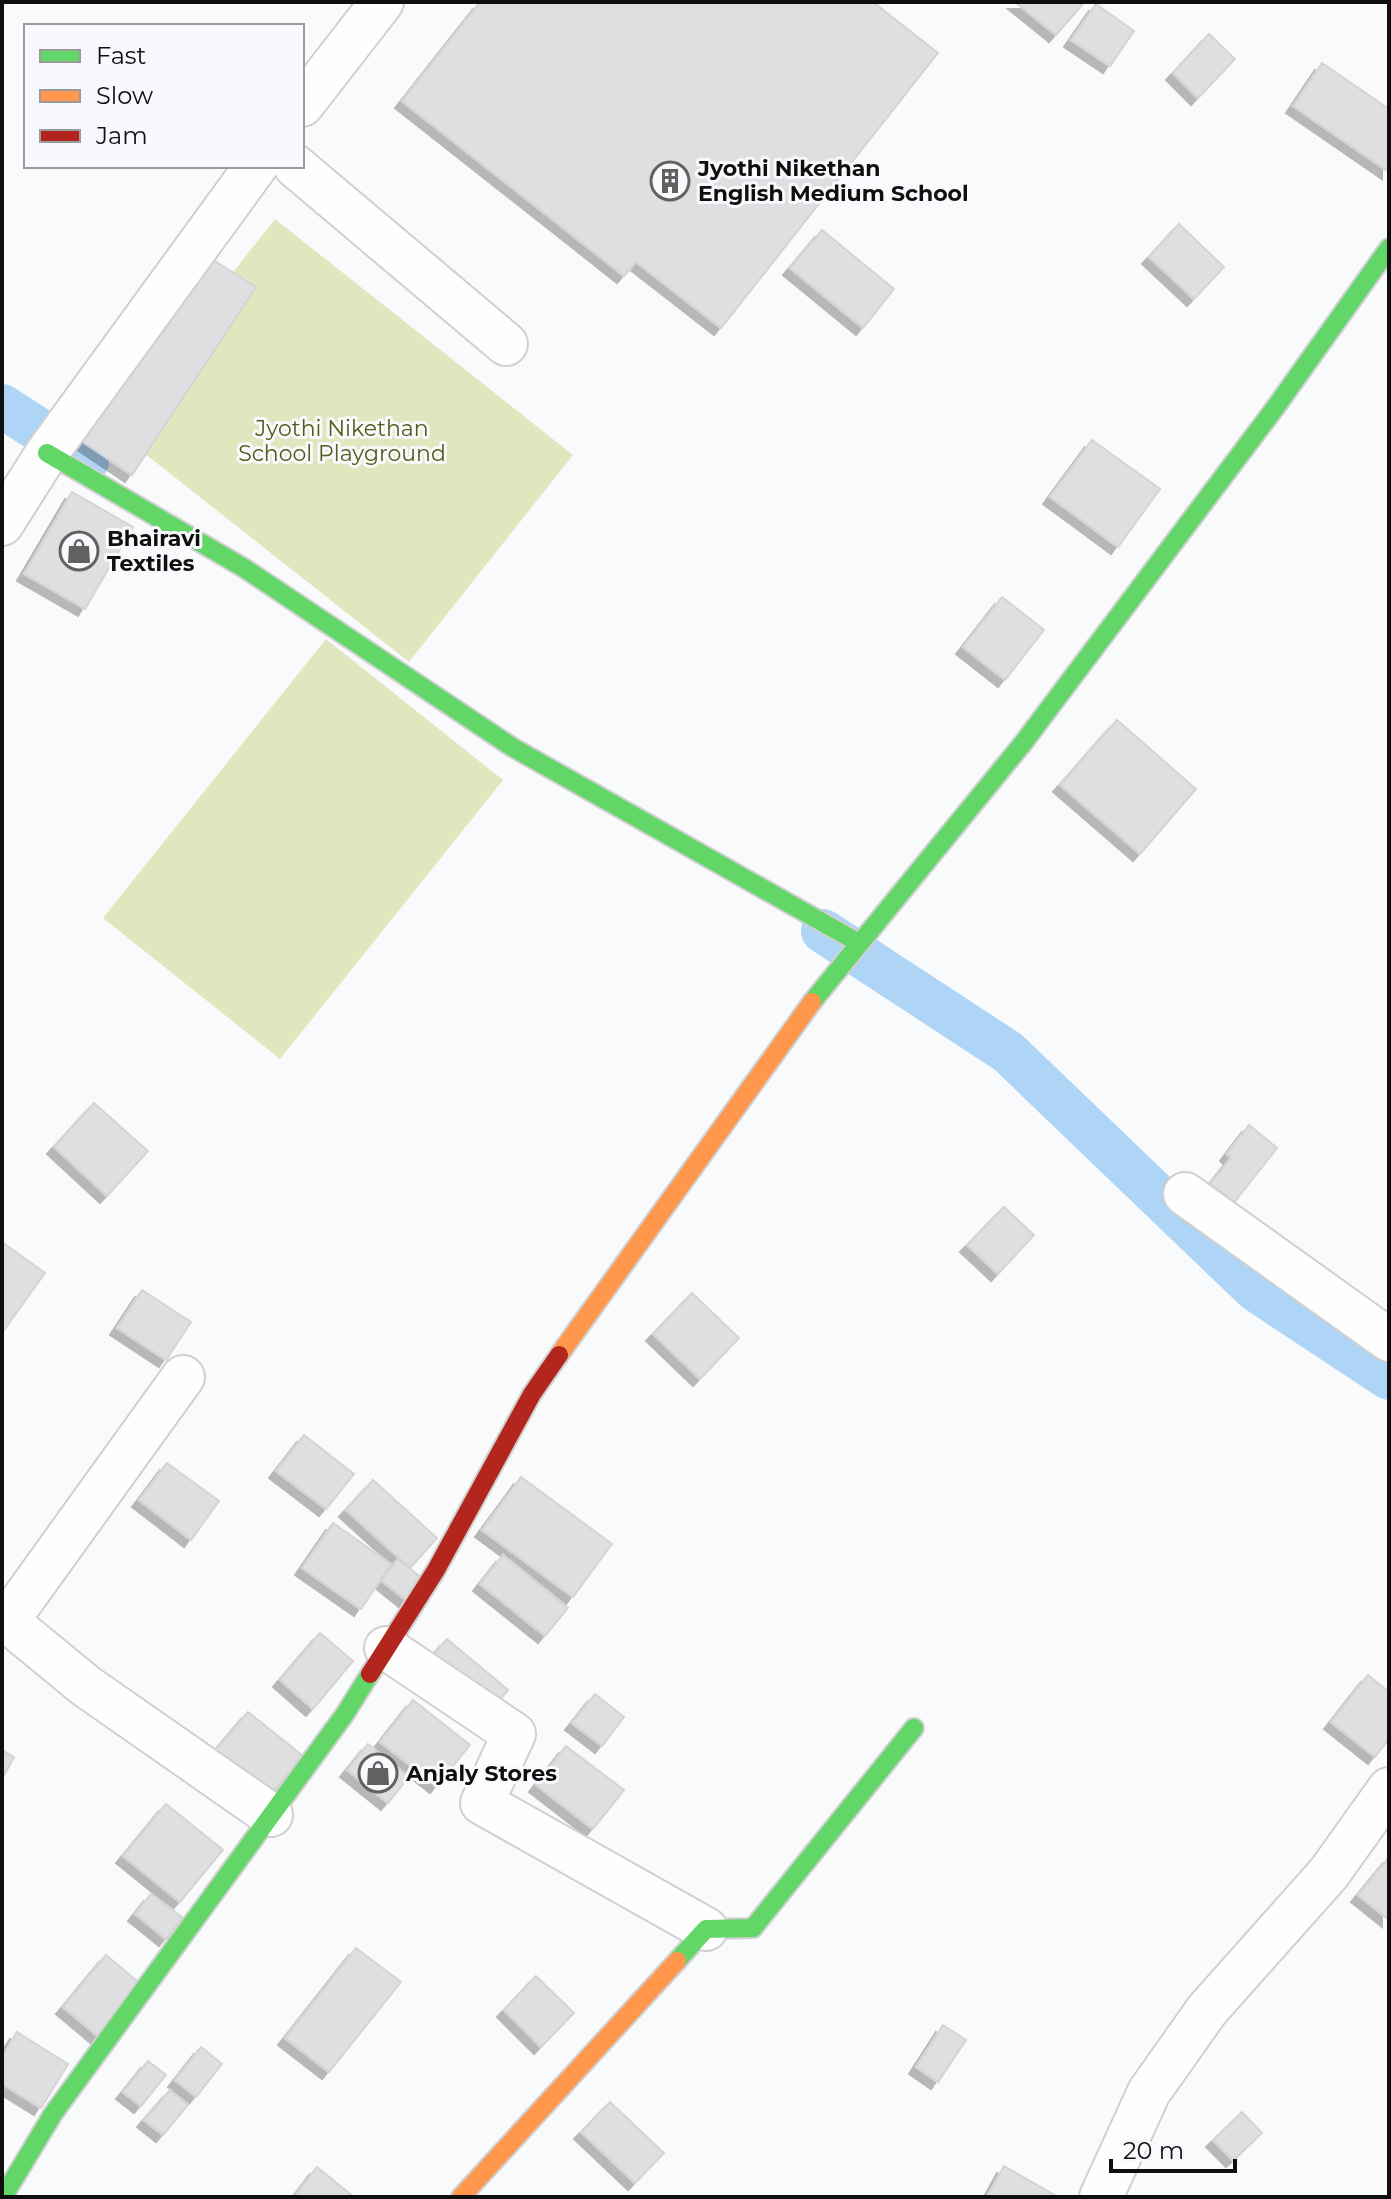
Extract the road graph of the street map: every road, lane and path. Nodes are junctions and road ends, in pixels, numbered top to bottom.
1 (382, 2) edge
2 (304, 102) edge
3 (255, 168) edge
4 (297, 168) edge
5 (1389, 248) edge
6 (506, 344) dead end
7 (55, 441) junction
8 (2, 524) edge
9 (859, 943) junction
10 (1185, 1194) dead end
11 (1389, 1340) edge
12 (183, 1377) dead end
13 (5, 1619) edge
14 (386, 1648) junction
15 (914, 1728) dead end
16 (1389, 1789) edge
17 (271, 1815) junction
18 (706, 1929) junction
19 (3, 2197) edge
20 (461, 2197) edge
21 (1101, 2197) edge

1 - 2 street
3 - 7 street
4 - 6 street
5 - 9 street
7 - 8 street
7 - 9 street
9 - 14 street
10 - 11 street
12 - 13 street
13 - 17 street
14 - 17 street
14 - 18 street
15 - 18 street
16 - 21 street
17 - 19 street
18 - 20 street

